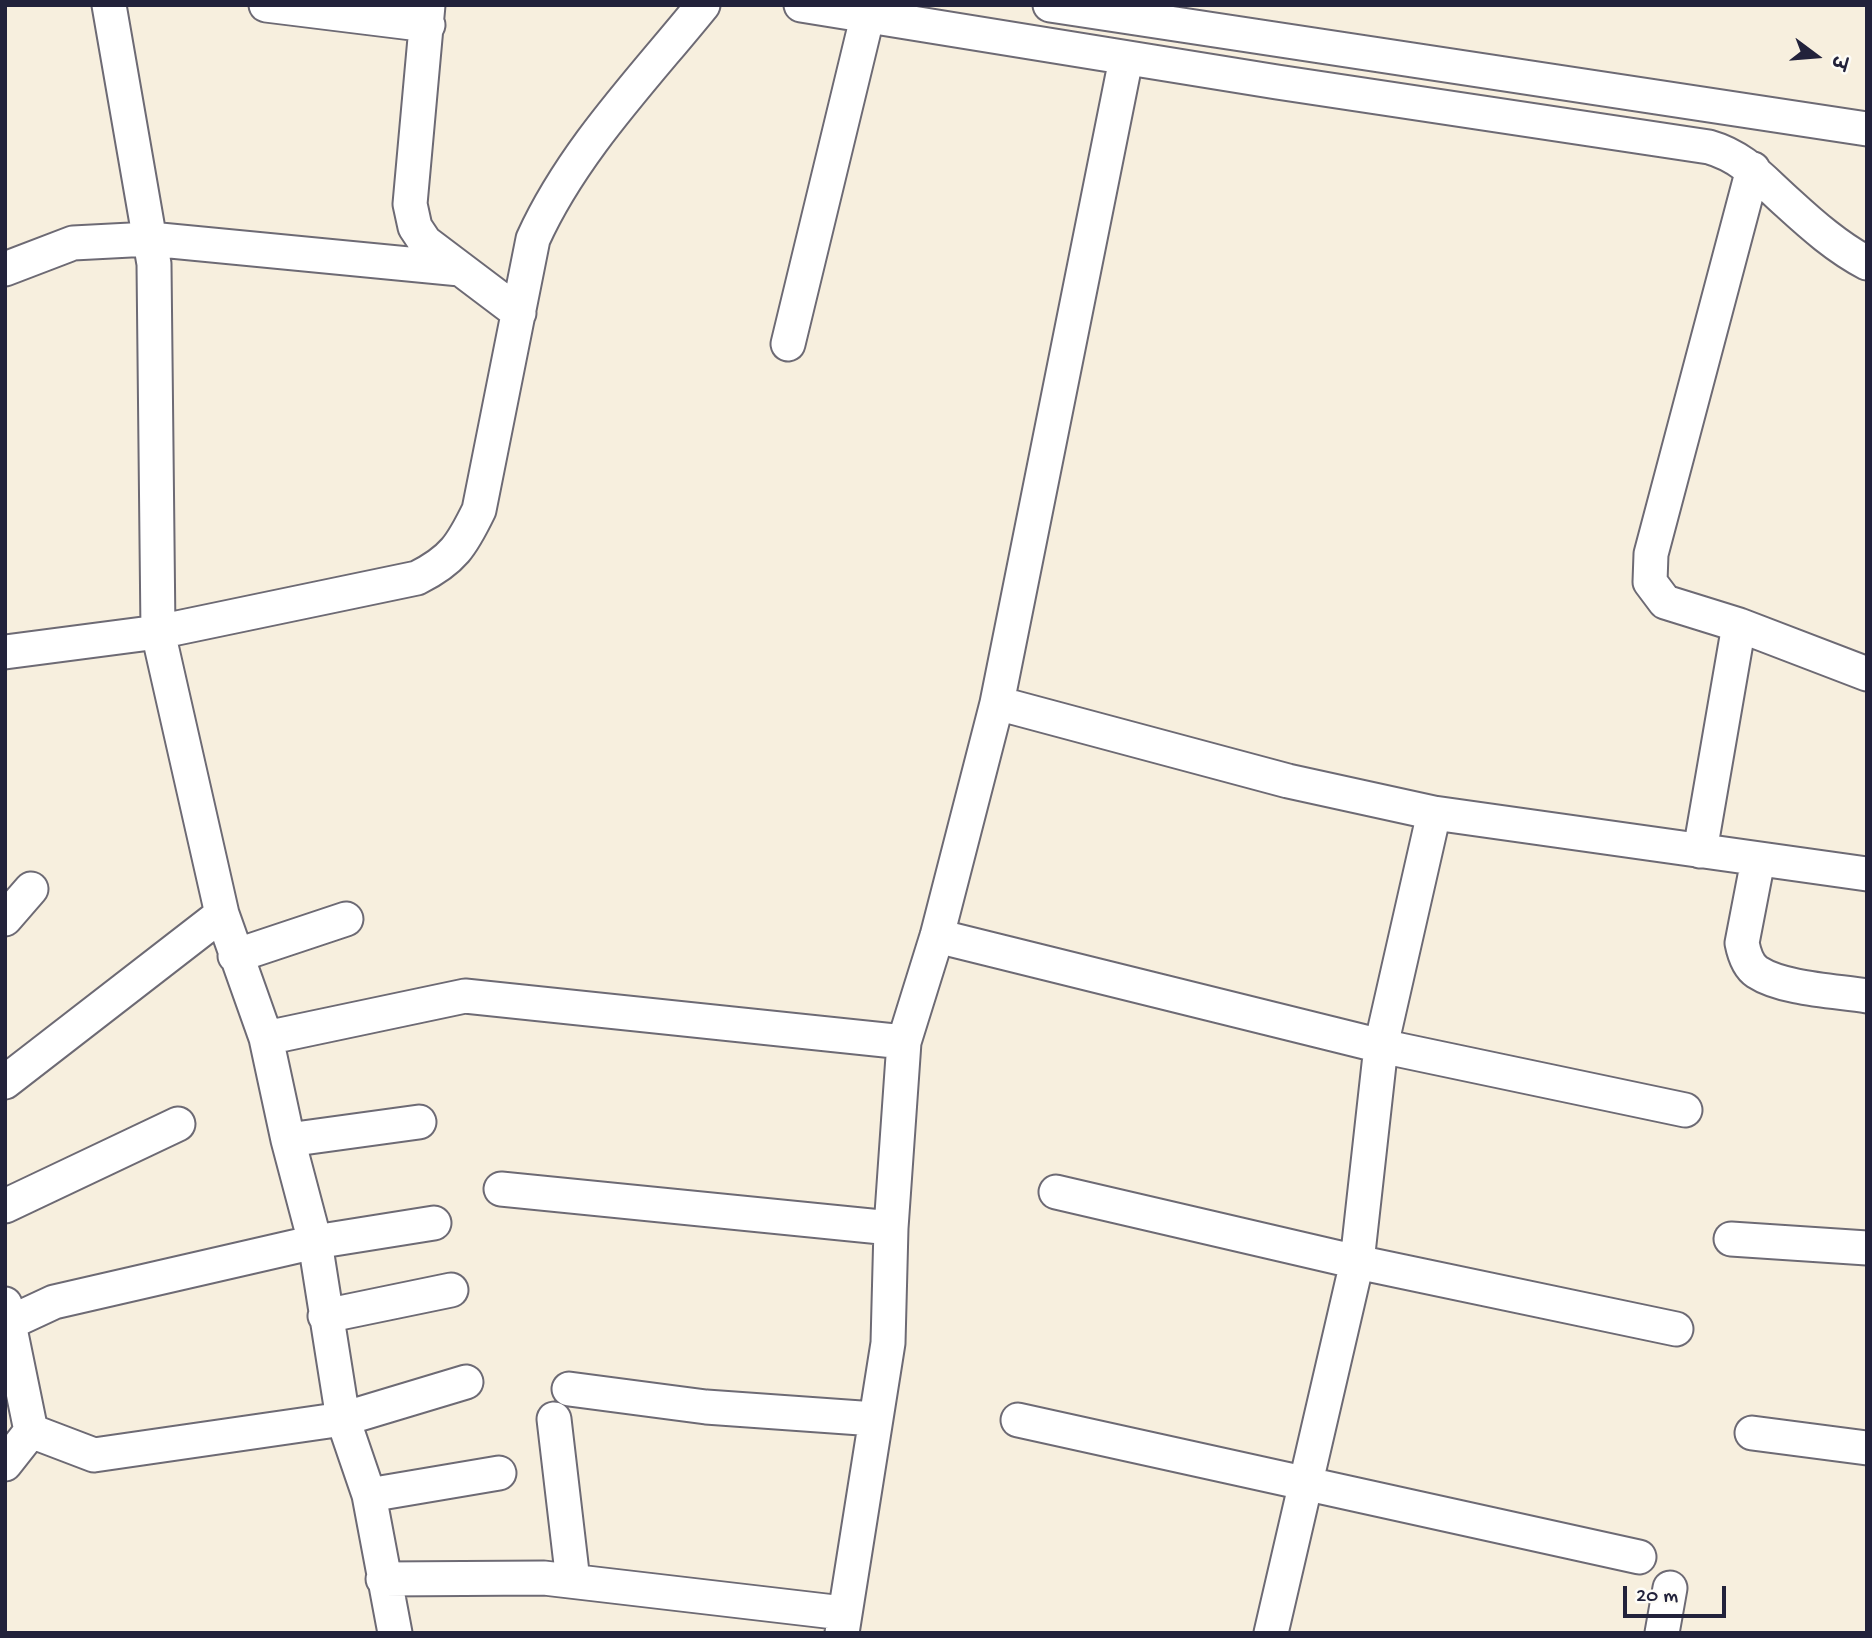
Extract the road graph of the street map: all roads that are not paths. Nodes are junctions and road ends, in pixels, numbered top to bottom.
1 (109, 5) edge
2 (266, 5) edge
3 (704, 5) edge
4 (801, 5) edge
5 (1050, 5) edge
6 (428, 15) edge
7 (867, 18) junction
8 (1126, 59) junction
9 (1867, 129) edge
10 (1753, 169) junction
11 (150, 239) junction
12 (1867, 263) edge
13 (5, 269) edge
14 (460, 269) junction
15 (519, 313) junction
16 (788, 344) dead end
17 (1739, 625) junction
18 (158, 632) junction
19 (5, 652) edge
20 (1867, 674) edge
21 (997, 703) junction
22 (1434, 813) junction
23 (1700, 851) junction
24 (1758, 860) junction
25 (1867, 874) edge
26 (31, 889) dead end
27 (222, 914) junction
28 (5, 919) edge
29 (346, 919) dead end
30 (937, 936) junction
31 (236, 956) junction
32 (1867, 996) edge
33 (266, 1038) junction
34 (904, 1042) junction
35 (1381, 1046) junction
36 (5, 1082) edge
37 (1685, 1110) dead end
38 (419, 1122) dead end
39 (178, 1124) dead end
40 (288, 1140) junction
41 (501, 1189) dead end
42 (1056, 1192) dead end
43 (5, 1206) edge
44 (434, 1223) dead end
45 (891, 1228) junction
46 (1731, 1238) dead end
47 (315, 1242) junction
48 (1867, 1248) edge
49 (1357, 1262) junction
50 (451, 1290) dead end
51 (8, 1313) edge
52 (325, 1316) junction
53 (1676, 1329) dead end
54 (466, 1382) dead end
55 (569, 1389) dead end
56 (343, 1419) junction
57 (554, 1419) dead end
58 (875, 1419) junction
59 (1018, 1420) dead end
60 (31, 1431) junction
61 (1752, 1433) dead end
62 (1867, 1448) edge
63 (5, 1464) edge
64 (499, 1474) dead end
65 (1303, 1485) junction
66 (369, 1495) junction
67 (1639, 1557) dead end
68 (383, 1579) junction
69 (573, 1581) junction
70 (1670, 1588) dead end
71 (842, 1623) edge
72 (395, 1633) edge
73 (1271, 1633) edge
74 (1662, 1633) edge

1 - 11 street
2 - 6 street
3 - 15 street
4 - 7 street
5 - 9 street
6 - 14 street
7 - 8 street
7 - 16 street
8 - 10 street
8 - 21 street
10 - 12 street
10 - 17 street
11 - 13 street
11 - 14 street
11 - 18 street
14 - 15 street
15 - 18 street
17 - 20 street
17 - 23 street
18 - 19 street
18 - 27 street
21 - 22 street
21 - 30 street
22 - 23 street
22 - 35 street
23 - 24 street
24 - 25 street
24 - 32 street
26 - 28 street
27 - 31 street
27 - 36 street
29 - 31 street
30 - 34 street
30 - 35 street
31 - 33 street
33 - 34 street
33 - 40 street
34 - 45 street
35 - 37 street
35 - 49 street
38 - 40 street
39 - 43 street
40 - 47 street
41 - 45 street
42 - 49 street
44 - 47 street
45 - 58 street
46 - 48 street
47 - 51 street
47 - 52 street
49 - 53 street
49 - 65 street
50 - 52 street
51 - 60 street
52 - 56 street
54 - 56 street
55 - 58 street
56 - 60 street
56 - 66 street
57 - 69 street
58 - 71 street
59 - 65 street
60 - 63 street
61 - 62 street
64 - 66 street
65 - 67 street
65 - 73 street
66 - 68 street
68 - 69 street
68 - 72 street
69 - 71 street
70 - 74 street

